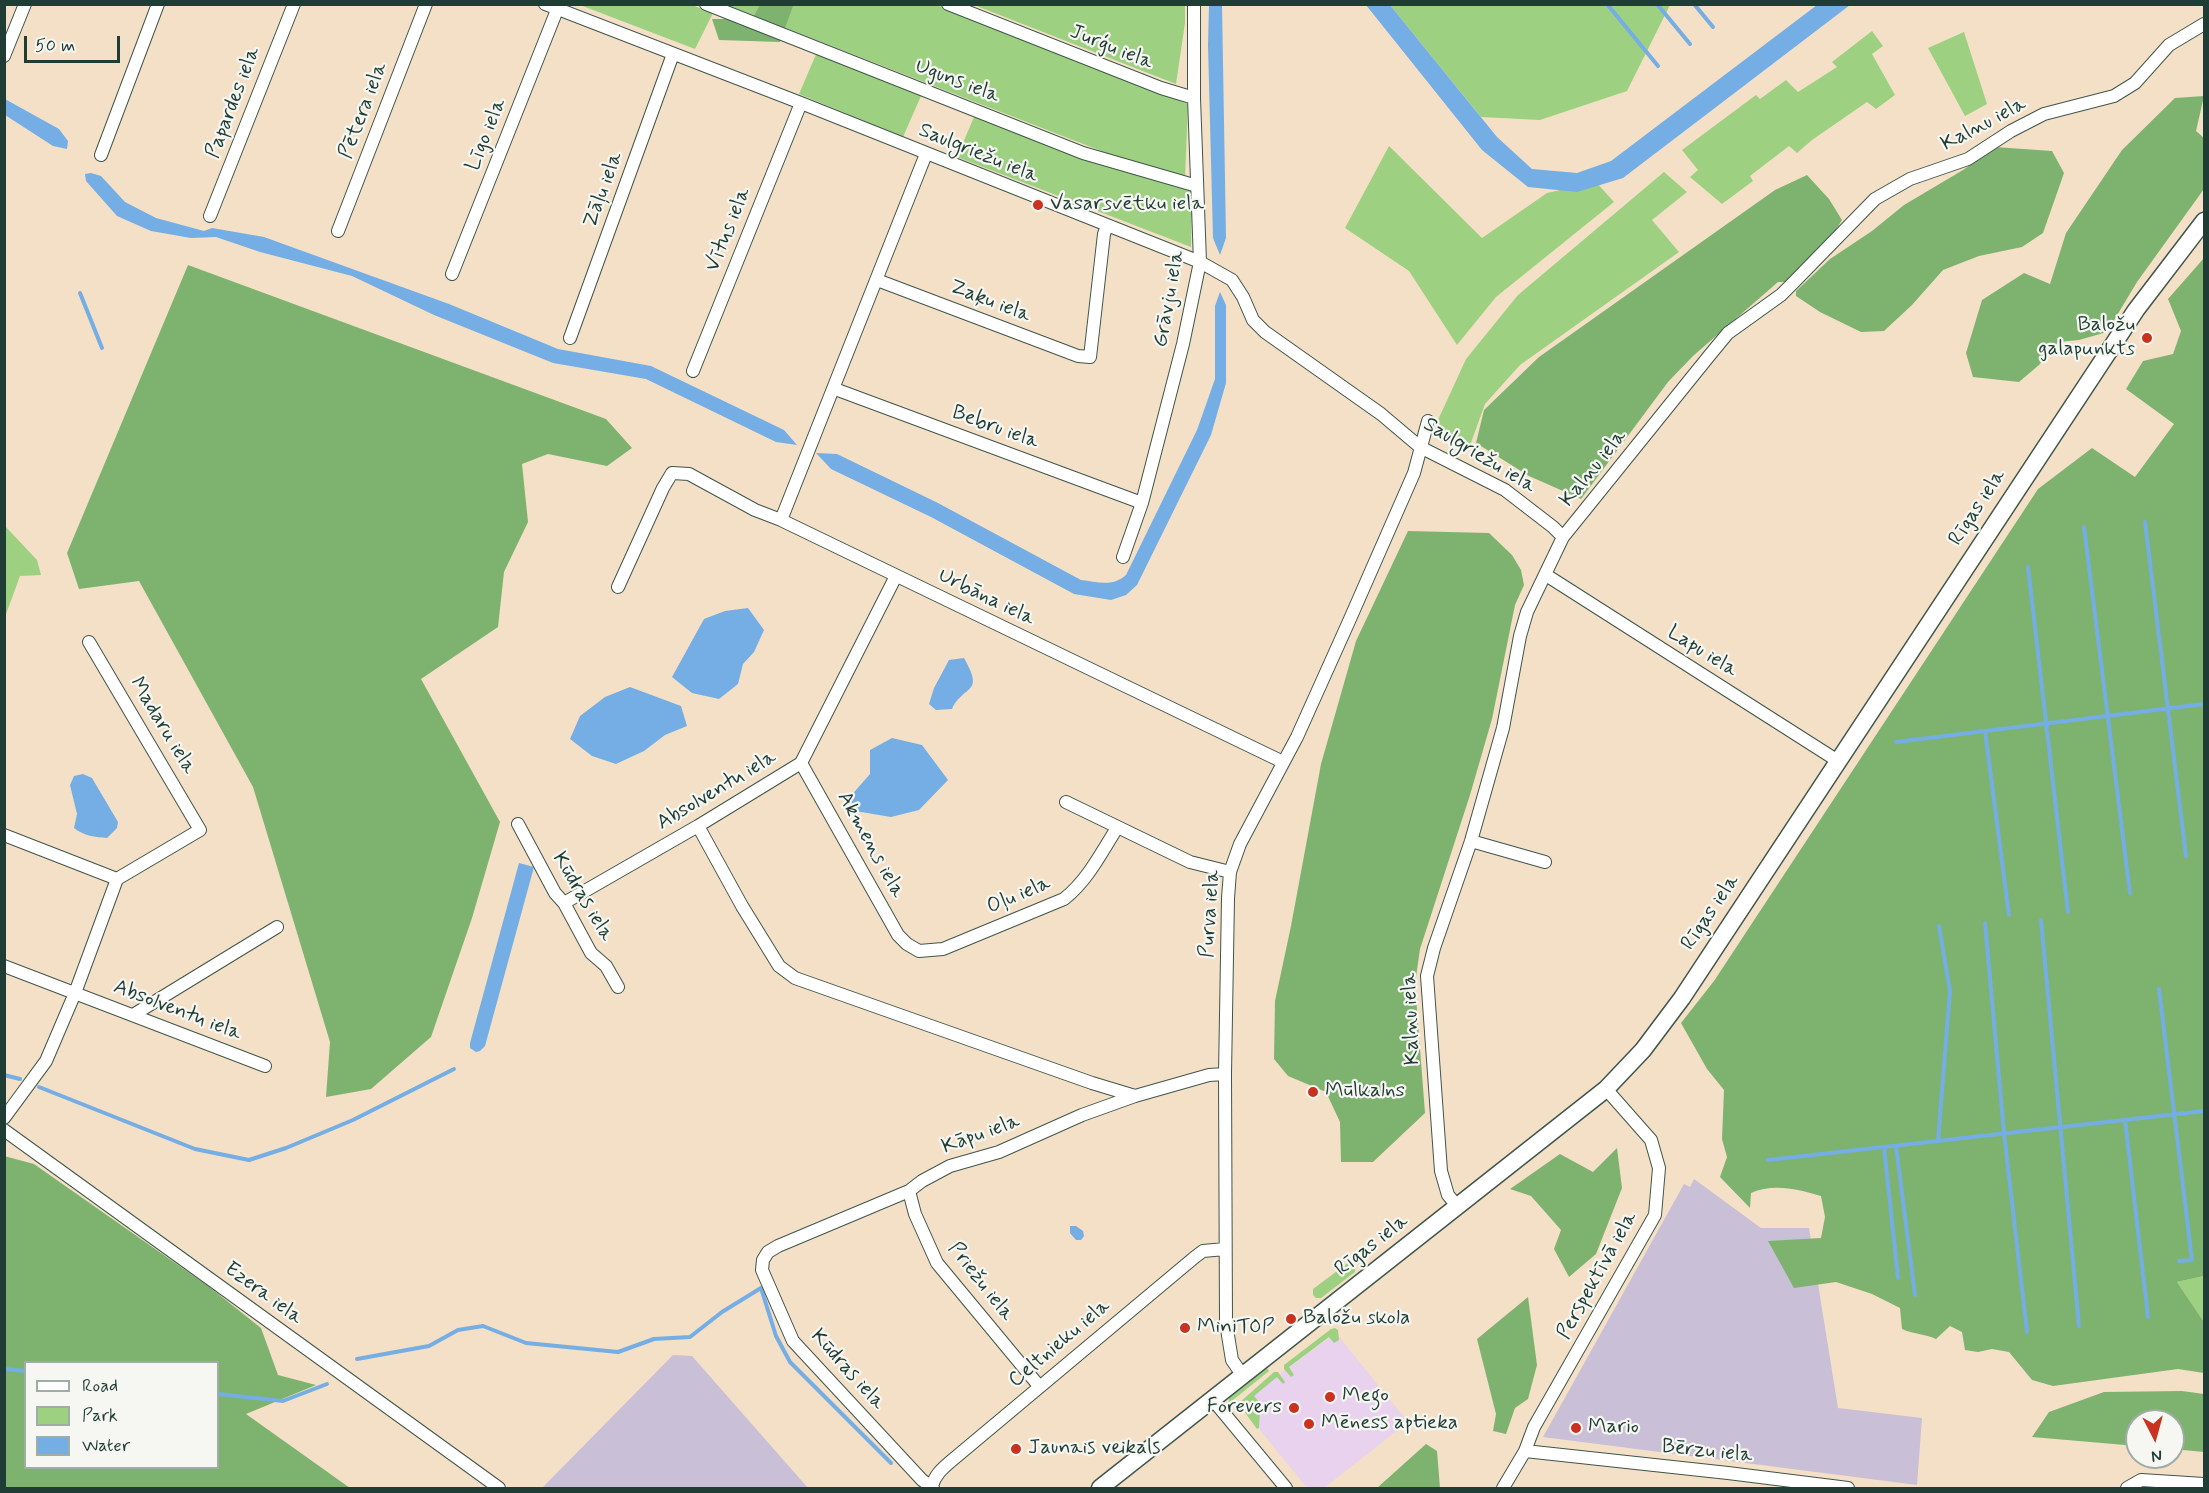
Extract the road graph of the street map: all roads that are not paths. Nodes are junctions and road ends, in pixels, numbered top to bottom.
1 (25, 4) edge
2 (158, 4) edge
3 (294, 4) edge
4 (426, 4) edge
5 (545, 4) edge
6 (706, 4) edge
7 (948, 4) edge
8 (1194, 4) edge
9 (557, 10) junction
10 (2205, 24) edge
11 (674, 54) junction
12 (4, 56) edge
13 (1194, 98) junction
14 (801, 104) junction
15 (926, 154) junction
16 (101, 155) dead end
17 (1197, 186) junction
18 (210, 216) dead end
19 (2205, 221) edge
20 (1107, 226) junction
21 (338, 231) dead end
22 (1200, 262) junction
23 (452, 274) dead end
24 (877, 280) junction
25 (570, 338) dead end
26 (693, 371) dead end
27 (835, 389) junction
28 (1428, 421) dead end
29 (1420, 447) junction
30 (1142, 503) junction
31 (782, 520) junction
32 (1563, 537) junction
33 (1123, 557) dead end
34 (1545, 575) junction
35 (896, 576) junction
36 (618, 587) dead end
37 (90, 642) dead end
38 (1838, 761) junction
39 (1283, 762) junction
40 (801, 764) junction
41 (1066, 802) dead end
42 (518, 824) dead end
43 (698, 826) junction
44 (1117, 828) junction
45 (4, 835) edge
46 (1471, 841) junction
47 (1545, 862) dead end
48 (1230, 872) junction
49 (117, 879) junction
50 (564, 903) junction
51 (278, 927) dead end
52 (907, 944) joint
53 (4, 966) edge
54 (618, 987) dead end
55 (75, 993) junction
56 (133, 1015) junction
57 (266, 1066) dead end
58 (1225, 1074) junction
59 (1606, 1089) junction
60 (1135, 1096) junction
61 (4, 1118) edge
62 (4, 1130) edge
63 (909, 1191) junction
64 (1458, 1207) junction
65 (1225, 1249) junction
66 (763, 1260) joint
67 (1243, 1376) junction
68 (1039, 1386) junction
69 (1213, 1400) junction
70 (1525, 1451) junction
71 (2205, 1484) edge
72 (933, 1487) edge
73 (499, 1488) edge
74 (1100, 1488) edge
75 (1286, 1488) edge
76 (1503, 1488) edge
77 (1841, 1488) edge
78 (2127, 1488) edge

1 - 12 street
2 - 16 street
3 - 18 street, Papardes iela
4 - 21 street, Pētera iela
5 - 9 street, Saulgriežu iela
6 - 17 street, Uguns iela
7 - 13 street, Jurģu iela
8 - 13 street, Grāvju iela
9 - 11 street, Saulgriežu iela
9 - 23 street, Līgo iela
10 - 32 street, Kalnu iela
11 - 14 street, Saulgriežu iela
11 - 25 street, Zāļu iela
13 - 17 street, Grāvju iela
14 - 15 street, Saulgriežu iela
14 - 26 street, Vītus iela
15 - 20 street, Saulgriežu iela
15 - 24 street
17 - 22 street, Grāvju iela
19 - 38 main road, Rīgas iela
20 - 22 street, Saulgriežu iela
20 - 24 street, Zaķu iela
22 - 29 street, Saulgriežu iela
22 - 30 street, Grāvju iela
24 - 27 street
27 - 30 street, Bebru iela
27 - 31 street
28 - 29 street, Purva iela
29 - 32 street, Saulgriežu iela
29 - 39 street, Purva iela
30 - 33 street, Grāvju iela
31 - 35 street, Urbāna iela
31 - 36 street, Urbāna iela
32 - 34 street, Kalnu iela
34 - 38 street, Lapu iela
34 - 46 street, Kalnu iela
35 - 39 street, Urbāna iela
35 - 40 street, Absolventu iela
37 - 49 street, Madaru iela
38 - 59 main road, Rīgas iela
39 - 48 street, Purva iela
40 - 43 street, Absolventu iela
40 - 52 street, Akmens iela
41 - 44 street
42 - 50 street, Kūdras iela
43 - 50 street, Absolventu iela
43 - 60 street
44 - 48 street
44 - 52 street, Oļu iela
45 - 49 street
46 - 47 street
46 - 64 street, Kalnu iela
48 - 58 street, Purva iela
49 - 55 street
50 - 54 street, Kūdras iela
51 - 56 street
53 - 55 street, Absolventu iela
55 - 56 street, Absolventu iela
55 - 61 street
56 - 57 street, Absolventu iela
58 - 60 street, Kāpu iela
58 - 65 street, Purva iela
59 - 64 main road, Rīgas iela
59 - 70 street, Perspektīvā iela
60 - 63 street, Kāpu iela
62 - 73 street, Ezera iela
63 - 66 street, Kāpu iela
63 - 68 street, Priežu iela
64 - 67 main road, Rīgas iela
65 - 67 street, Purva iela
65 - 68 street, Celtnieku iela
66 - 72 street, Kūdras iela
67 - 69 main road, Rīgas iela
68 - 72 street, Celtnieku iela
69 - 74 main road, Rīgas iela
69 - 75 street
70 - 76 street, Perspektīvā iela
70 - 77 street, Bērzu iela
71 - 78 street

